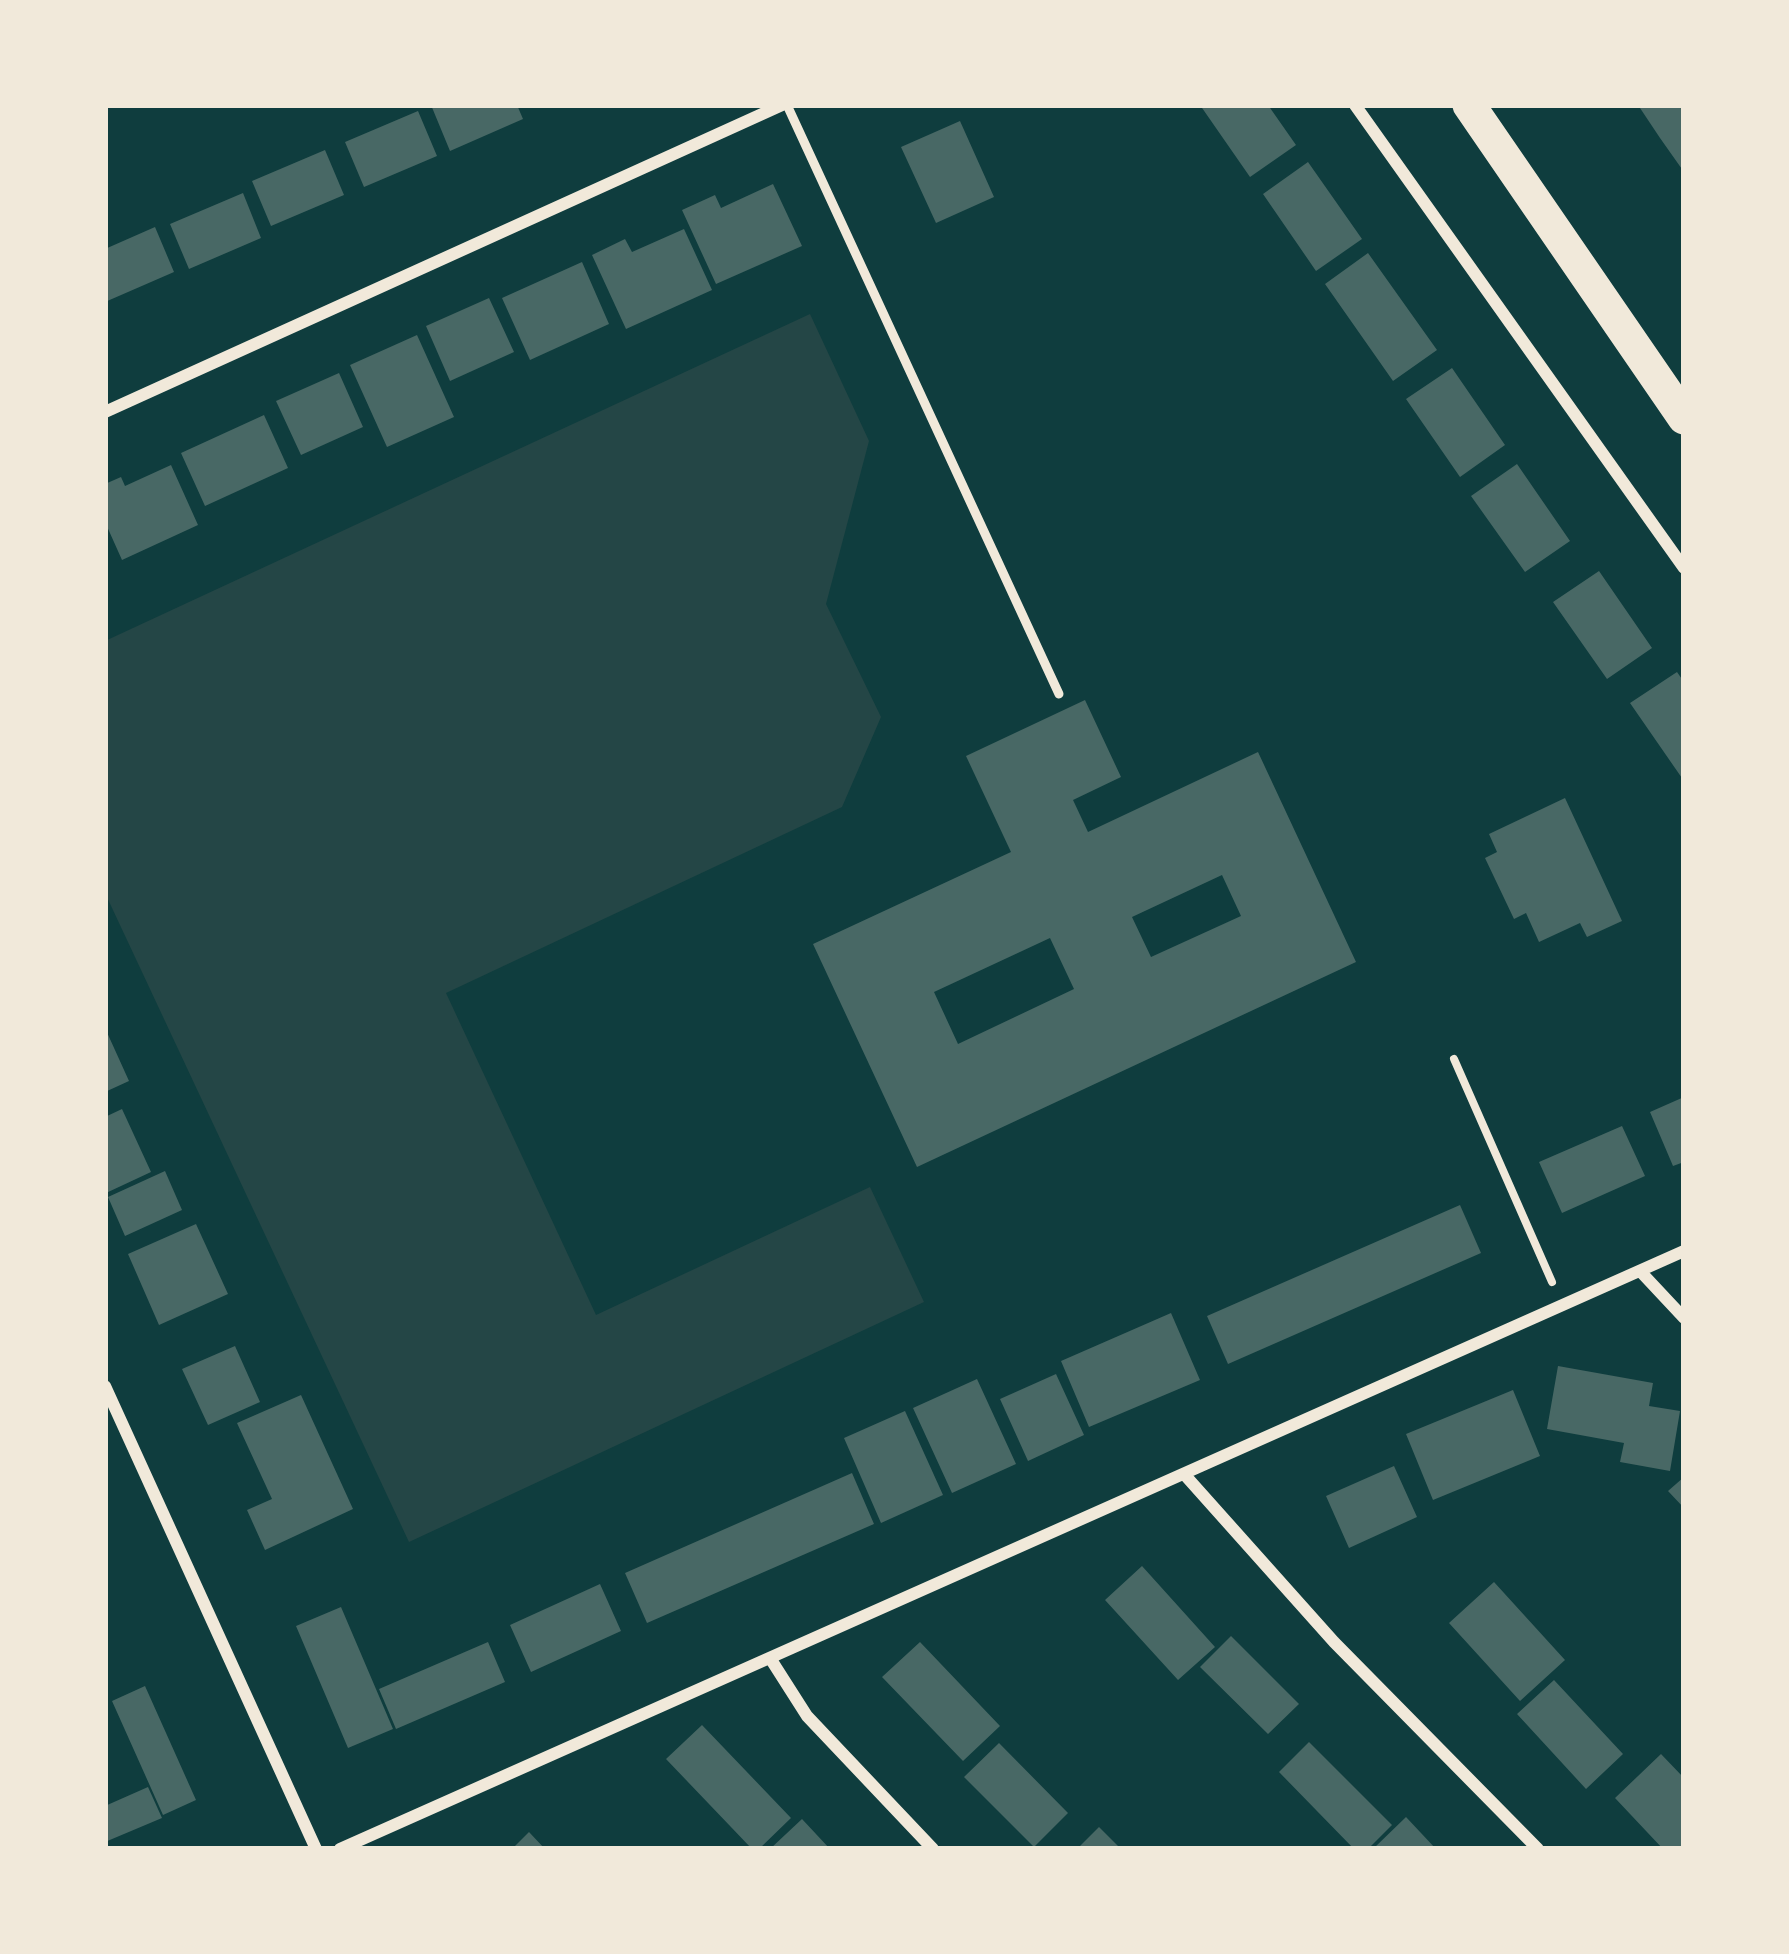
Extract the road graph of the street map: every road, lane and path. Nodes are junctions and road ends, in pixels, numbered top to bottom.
1 (784, 105) edge
2 (1355, 105) edge
3 (1469, 105) edge
4 (105, 412) edge
5 (1684, 418) edge
6 (1684, 568) edge
7 (1059, 694) dead end
8 (1454, 1059) dead end
9 (1684, 1251) edge
10 (1640, 1271) junction
11 (1562, 1305) junction
12 (1684, 1318) edge
13 (105, 1386) edge
14 (1184, 1474) junction
15 (770, 1658) junction
16 (316, 1849) edge
17 (340, 1849) edge
18 (933, 1849) edge
19 (1538, 1849) edge

1 - 4 street
1 - 7 lane
2 - 6 street
3 - 5 highway
8 - 11 path
9 - 10 street
10 - 11 street
10 - 12 street
11 - 14 street
13 - 16 street
14 - 15 street
14 - 19 street
15 - 17 street
15 - 18 street

